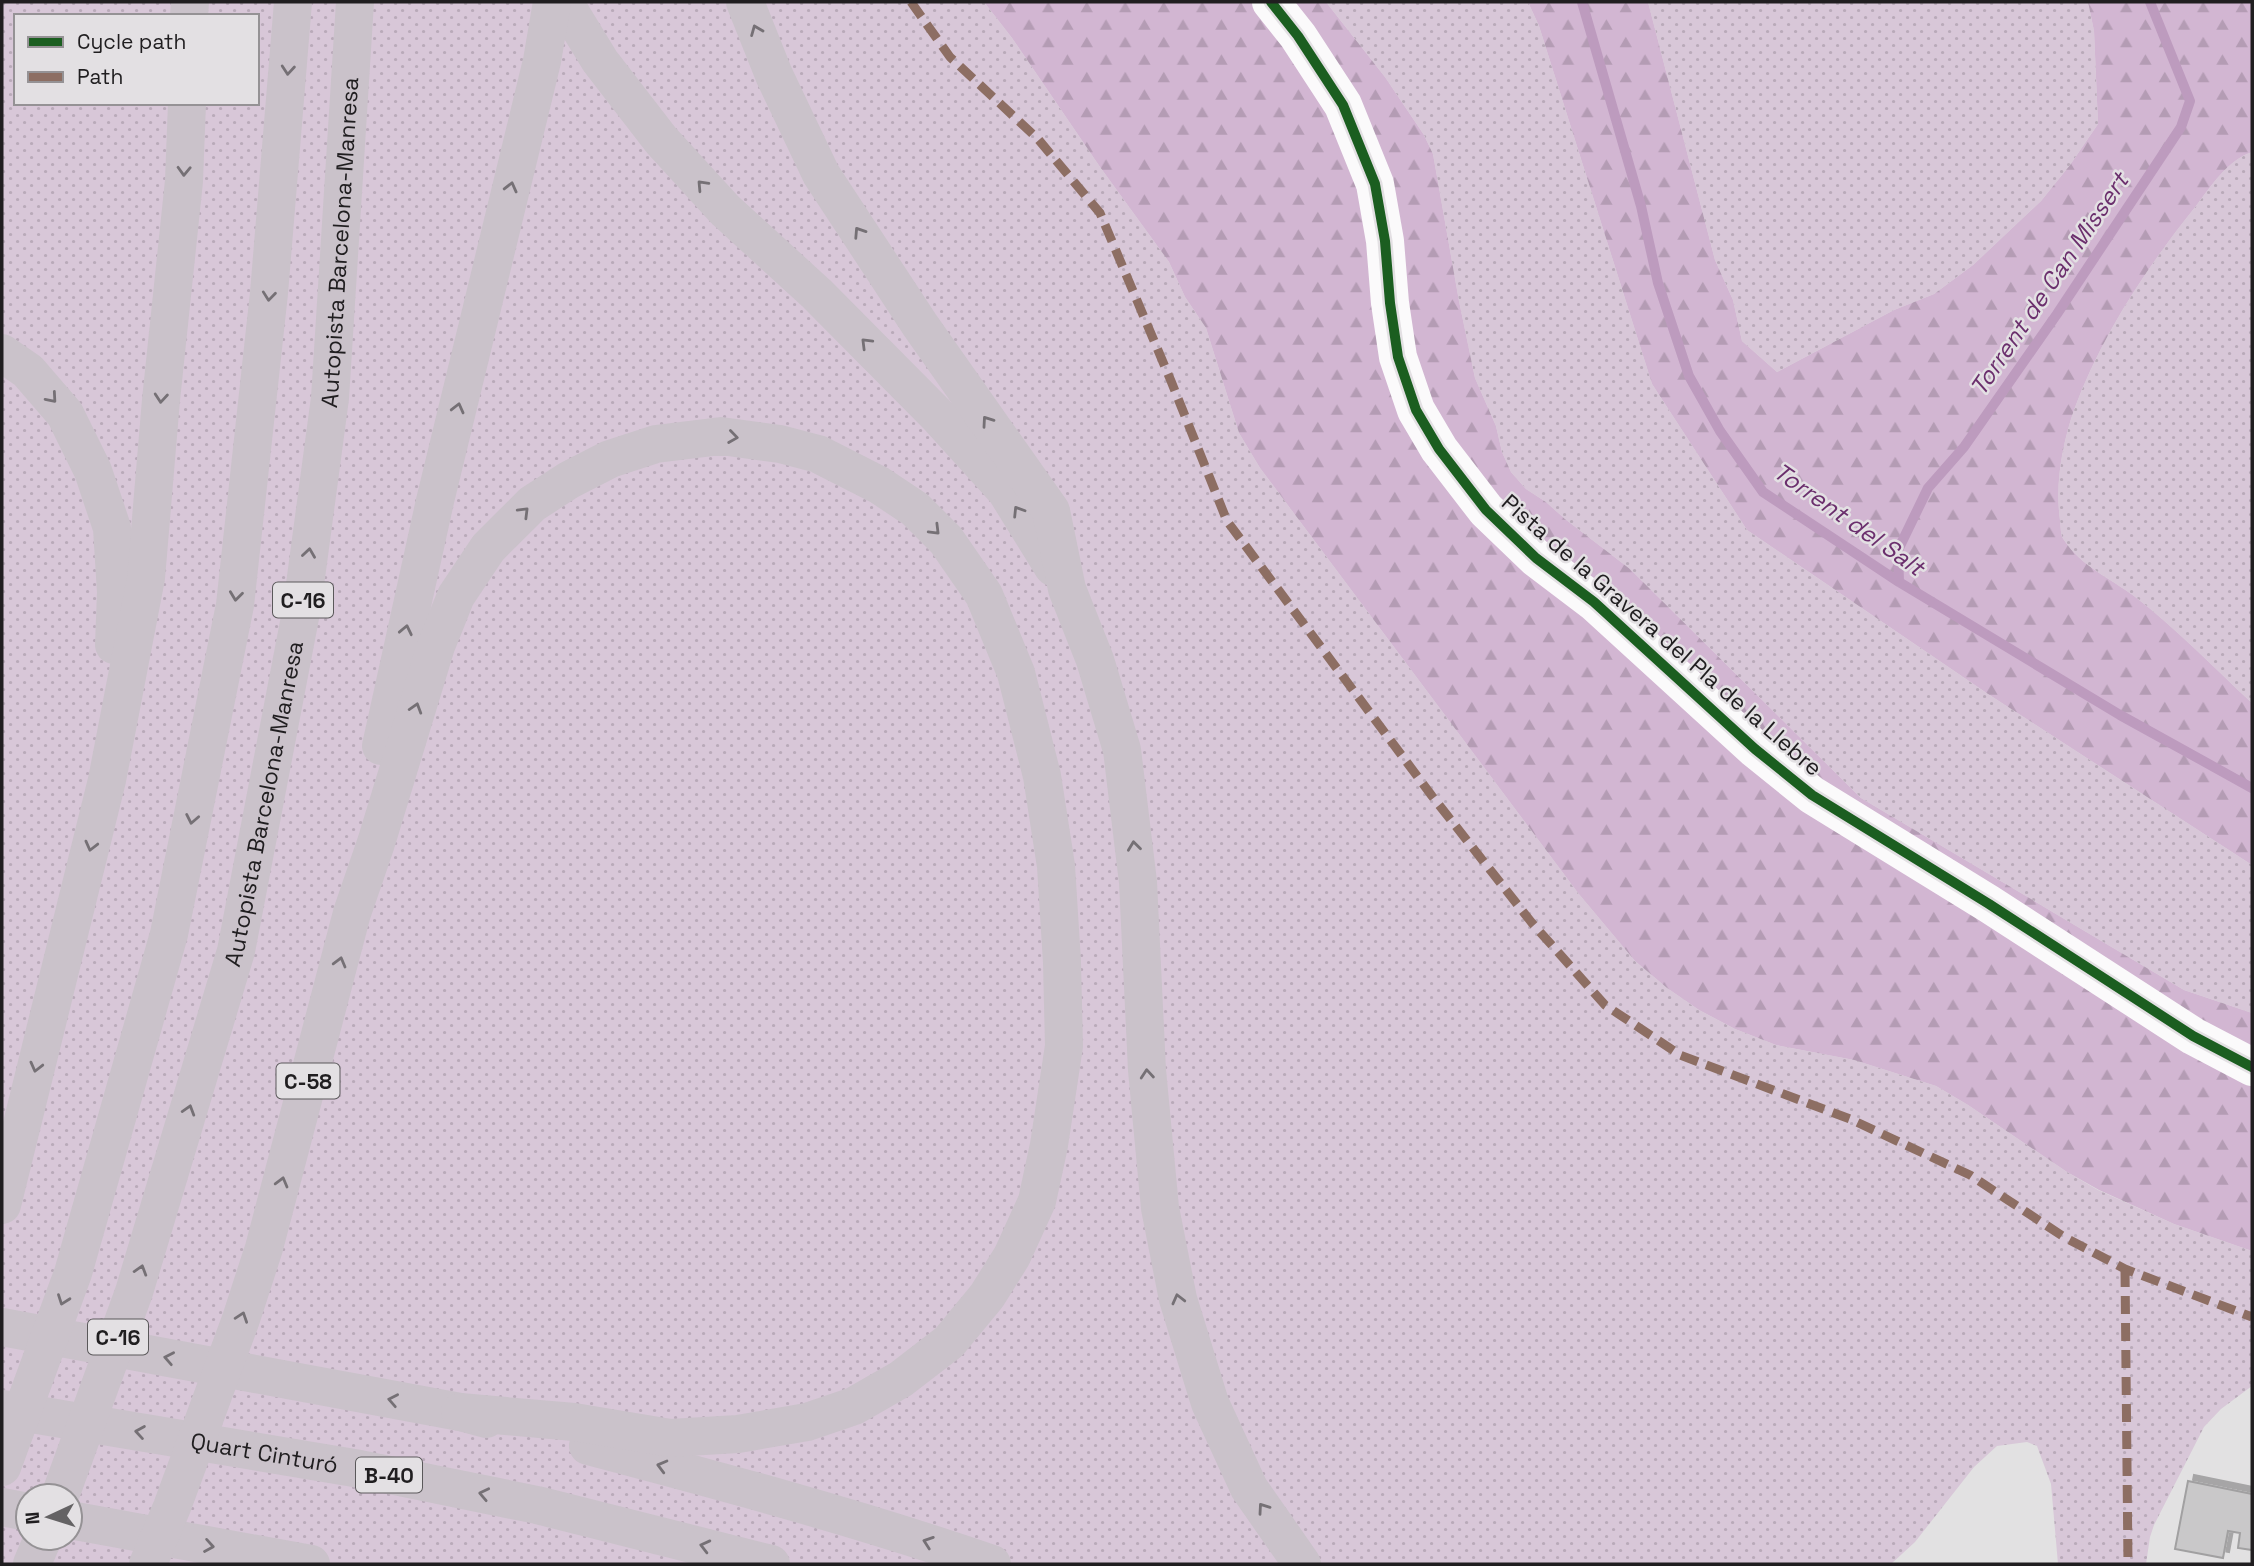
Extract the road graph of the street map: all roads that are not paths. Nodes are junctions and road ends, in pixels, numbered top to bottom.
1 (293, 2) edge
2 (355, 2) edge
3 (552, 2) edge
4 (564, 2) edge
5 (745, 2) edge
6 (1271, 2) edge
7 (187, 105) edge
8 (2, 353) edge
9 (1068, 589) junction
10 (107, 780) junction
11 (352, 914) junction
12 (2252, 1067) edge
13 (2, 1203) edge
14 (2, 1327) edge
15 (2, 1409) edge
16 (460, 1412) junction
17 (2, 1466) edge
18 (65, 1482) edge
19 (84, 1523) edge
20 (148, 1564) edge
21 (312, 1564) edge
22 (771, 1564) edge
23 (992, 1564) edge
24 (1302, 1564) edge

1 -> 17 highway, C-16
18 -> 2 highway, Autopista Barcelona-Manresa / C-16
11 -> 3 highway
9 -> 4 highway
9 -> 5 highway
6 - 12 street, Pista de la Gravera del Pla de la Llebre
7 -> 10 highway
8 -> 10 highway
24 -> 9 highway
10 -> 13 highway
11 -> 16 highway
20 -> 11 highway, C-58
16 -> 14 highway
22 -> 15 highway, Quart Cinturó / B-40
23 -> 16 highway
19 -> 21 highway

